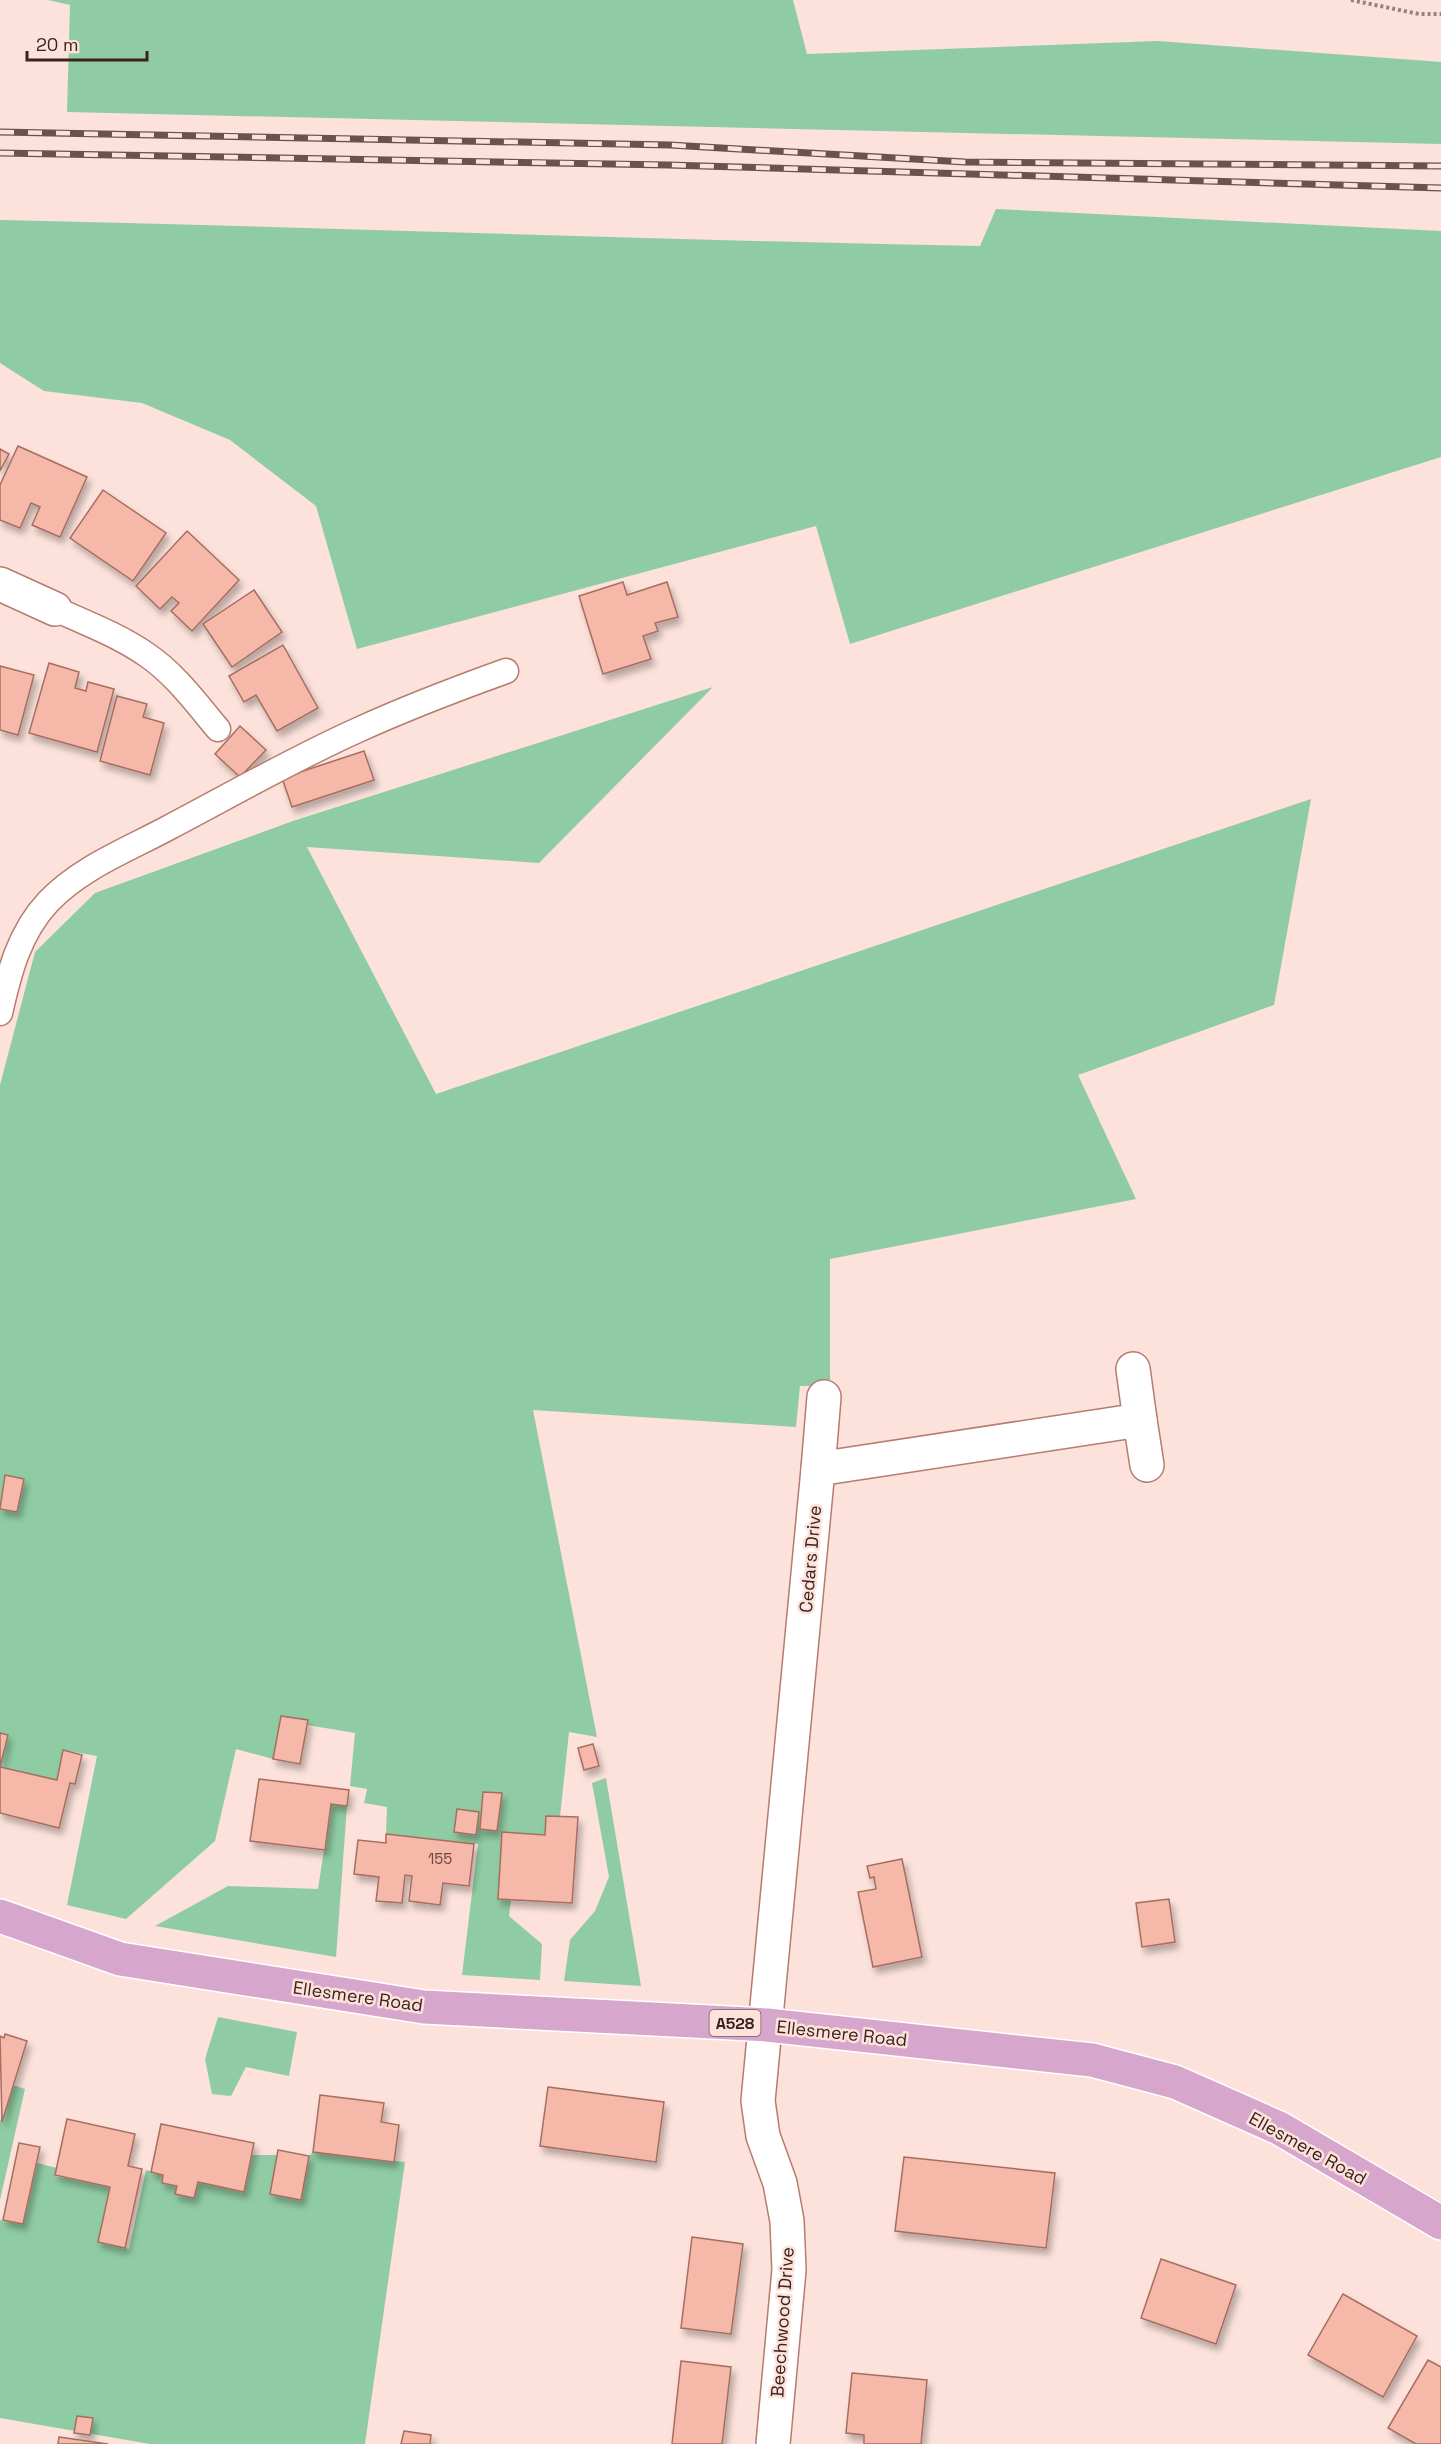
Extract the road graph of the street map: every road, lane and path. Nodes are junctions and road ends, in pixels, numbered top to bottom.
1 (1351, 0) edge
2 (1441, 15) edge
3 (0, 584) edge
4 (55, 609) joint
5 (506, 671) dead end
6 (218, 729) dead end
7 (0, 1013) edge
8 (1133, 1369) dead end
9 (824, 1397) dead end
10 (1140, 1420) junction
11 (1147, 1465) dead end
12 (818, 1470) junction
13 (0, 1916) edge
14 (767, 2025) junction
15 (1441, 2223) edge
16 (773, 2444) edge

1 - 2 path
3 - 4 street
4 - 6 lane
5 - 7 lane
8 - 10 street
9 - 12 street, Cedars Drive
10 - 11 street
10 - 12 street
12 - 14 street, Cedars Drive
13 - 14 main road, Ellesmere Road / A528
14 - 15 main road, Ellesmere Road / A528
14 - 16 street, Beechwood Drive

